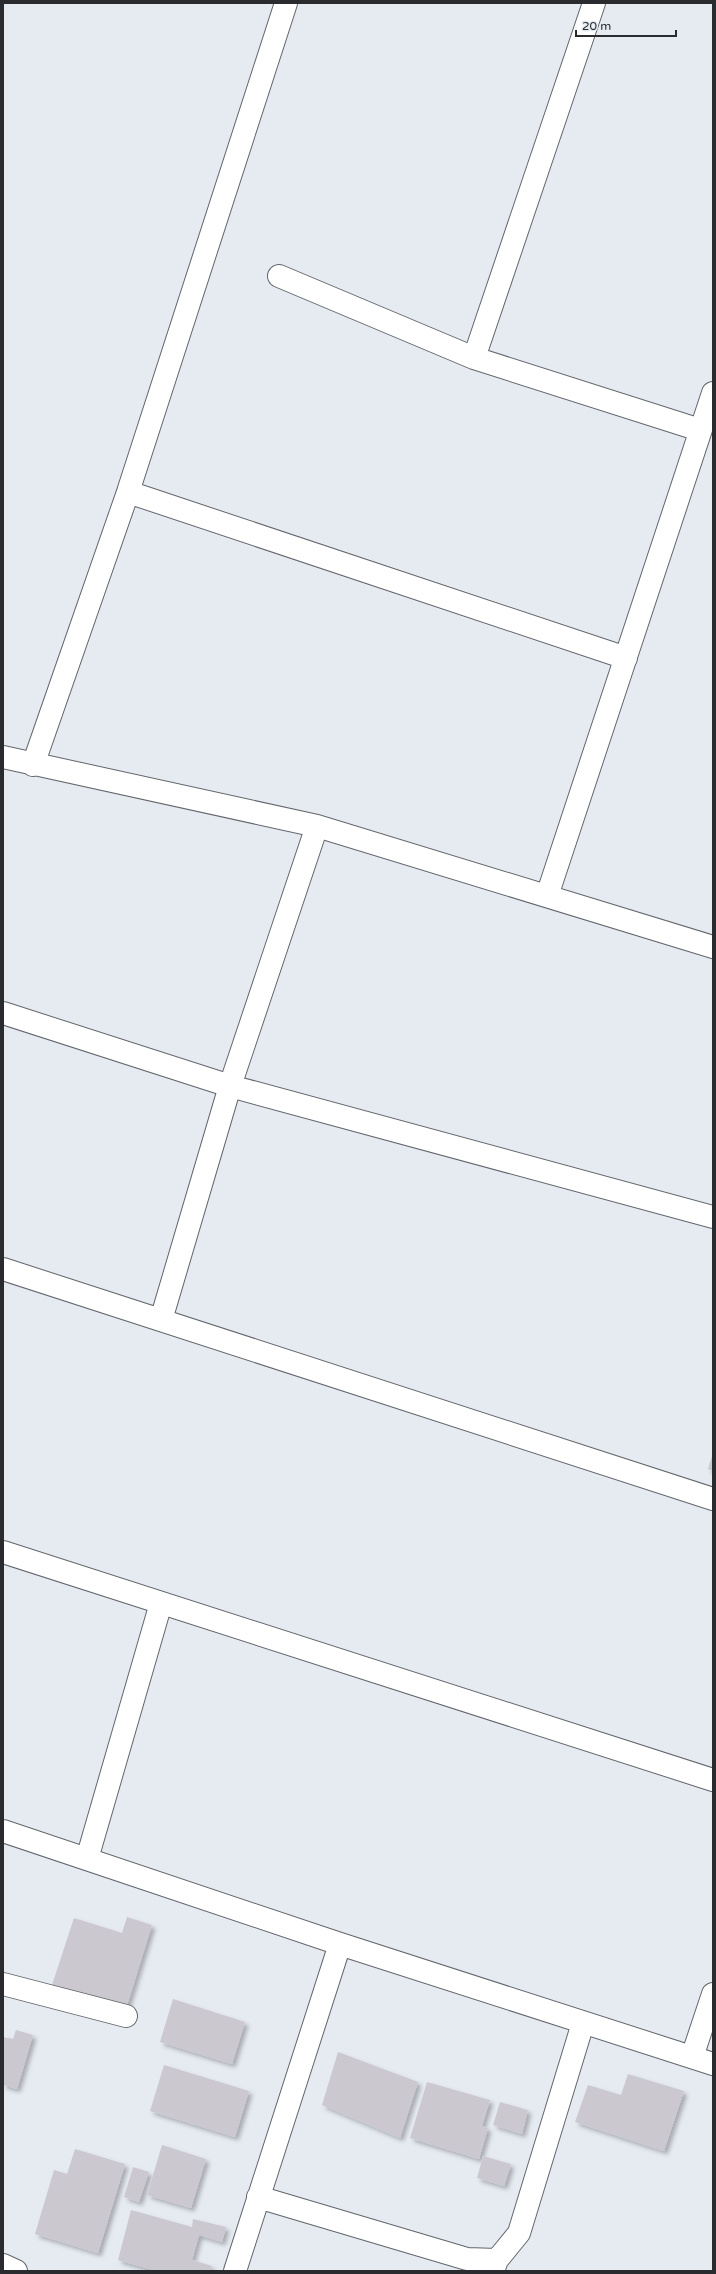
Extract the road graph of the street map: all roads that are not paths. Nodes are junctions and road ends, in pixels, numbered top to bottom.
1 (286, 3) edge
2 (594, 3) edge
3 (279, 276) dead end
4 (474, 358) junction
5 (712, 397) edge
6 (700, 430) junction
7 (128, 492) junction
8 (626, 658) junction
9 (3, 757) edge
10 (33, 765) junction
11 (318, 826) junction
12 (547, 896) junction
13 (713, 946) edge
14 (3, 1013) edge
15 (230, 1086) junction
16 (713, 1217) edge
17 (3, 1269) edge
18 (161, 1320) junction
19 (713, 1499) edge
20 (3, 1552) edge
21 (161, 1603) junction
22 (713, 1780) edge
23 (3, 1831) edge
24 (87, 1859) junction
25 (340, 1944) junction
26 (3, 1984) edge
27 (713, 1994) edge
28 (126, 2016) dead end
29 (583, 2023) junction
30 (692, 2058) junction
31 (713, 2064) edge
32 (258, 2197) junction
33 (3, 2265) edge
34 (495, 2265) edge
35 (16, 2271) edge
36 (235, 2271) edge

1 - 7 street
2 - 4 street
3 - 4 street
4 - 6 street
5 - 6 street
6 - 8 street
7 - 8 street
7 - 10 street
8 - 12 street
9 - 10 street
10 - 11 street
11 - 12 street
11 - 15 street
12 - 13 street
14 - 15 street
15 - 16 street
15 - 18 street
17 - 18 street
18 - 19 street
20 - 21 street
21 - 22 street
21 - 24 street
23 - 24 street
24 - 25 street
25 - 29 street
25 - 32 street
26 - 28 street
27 - 30 street
29 - 30 street
29 - 34 street
30 - 31 street
32 - 34 street
32 - 36 street
33 - 35 street

